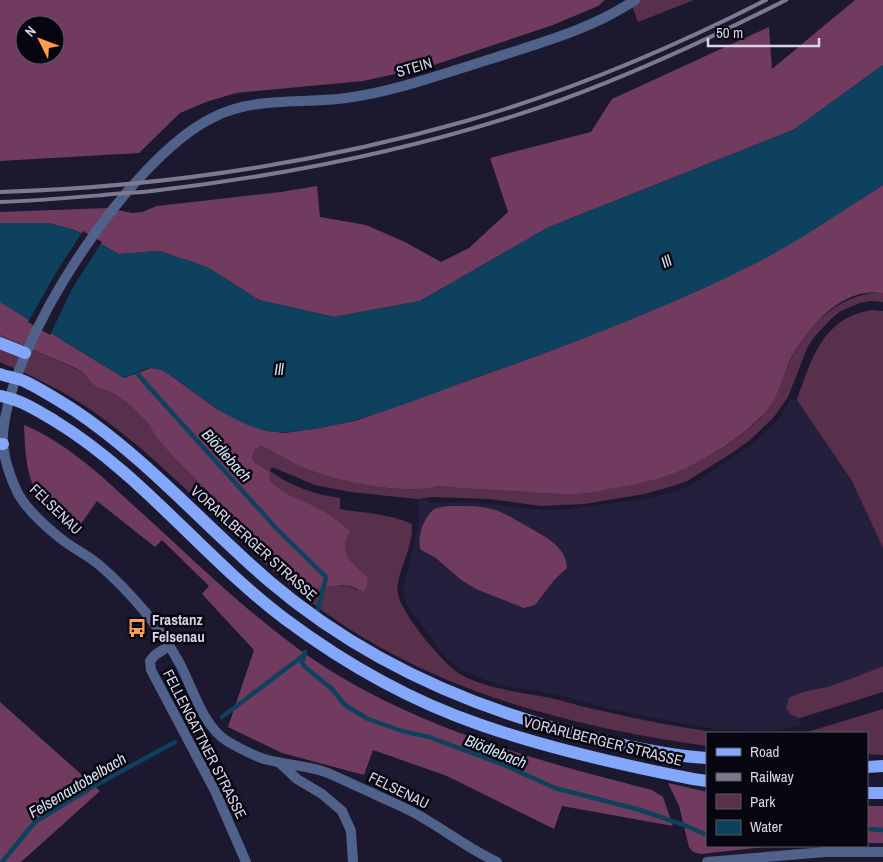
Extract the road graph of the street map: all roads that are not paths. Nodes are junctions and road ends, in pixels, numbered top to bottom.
1 (634, 0) edge
2 (194, 129) joint
3 (0, 343) edge
4 (25, 353) junction
5 (0, 374) edge
6 (0, 396) edge
7 (2, 442) edge
8 (169, 646) junction
9 (706, 758) edge
10 (280, 763) junction
11 (868, 766) edge
12 (883, 766) edge
13 (706, 781) edge
14 (868, 793) edge
15 (883, 793) edge
16 (883, 852) edge
17 (246, 862) edge
18 (353, 862) edge
19 (497, 862) edge
20 (707, 862) edge

1 - 2 street, STEIN
2 - 4 street, FELSENAU
3 - 4 main road
4 - 7 street, FELSENAU
5 - 9 main road, VORARLBERGER STRASSE
6 - 13 main road, VORARLBERGER STRASSE
7 - 8 street, FELSENAU
8 - 10 street, FELSENAU
8 - 17 street, FELLENGATTNER STRASSE
10 - 18 street, FELSENAU
10 - 19 street, FELSENAU
11 - 12 main road
14 - 15 main road
16 - 20 street

